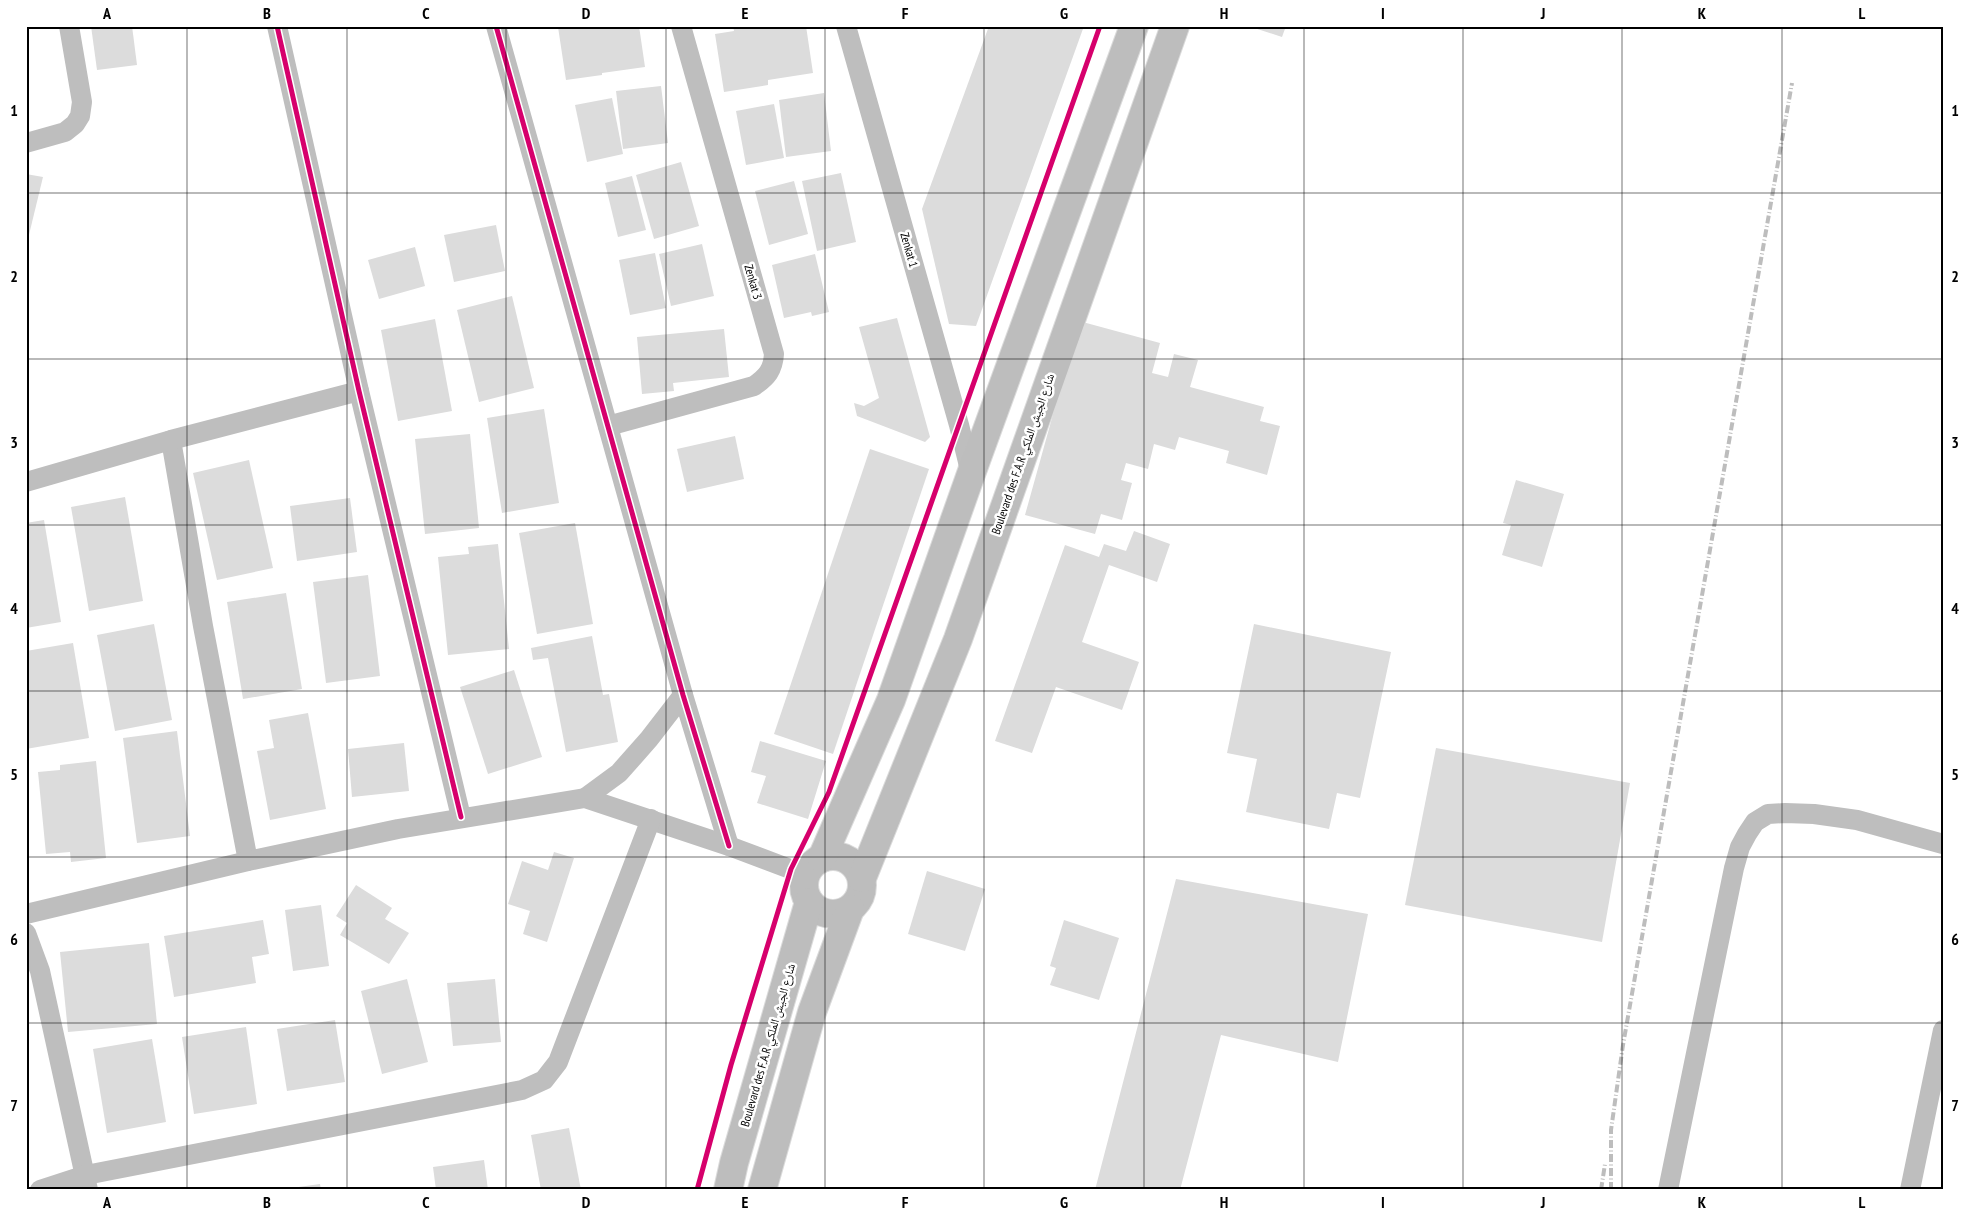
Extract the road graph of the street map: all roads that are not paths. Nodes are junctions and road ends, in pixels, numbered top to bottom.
1 (69, 26) edge
2 (278, 26) edge
3 (496, 26) edge
4 (681, 26) edge
5 (846, 26) edge
6 (1134, 26) edge
7 (1175, 26) edge
8 (26, 143) edge
9 (359, 391) junction
10 (608, 426) junction
11 (171, 440) junction
12 (971, 474) junction
13 (26, 482) edge
14 (683, 695) junction
15 (585, 798) junction
16 (461, 818) junction
17 (651, 820) junction
18 (1943, 844) edge
19 (729, 846) junction
20 (248, 861) junction
21 (814, 867) junction
22 (862, 878) junction
23 (809, 902) junction
24 (850, 909) junction
25 (26, 914) edge
26 (26, 933) edge
27 (1943, 1030) edge
28 (87, 1182) edge
29 (40, 1190) edge
30 (728, 1190) edge
31 (762, 1190) edge
32 (1668, 1190) edge
33 (1910, 1190) edge

1 - 8 street
2 - 9 street
3 - 10 street
4 - 10 street, Zenkat 3
5 - 12 street, Zenkat 1
6 - 12 main road, Boulevard des F.A.R شارع الجيش الملكي
7 - 22 main road, Boulevard des F.A.R شارع الجيش الملكي
9 - 11 street
9 - 16 street
10 - 14 street
11 - 13 street
11 - 20 street
12 - 21 main road, Boulevard des F.A.R شارع الجيش الملكي
14 - 15 street
14 - 19 street
15 - 16 street
15 - 17 street
16 - 20 street
17 - 19 street
17 - 28 street
18 - 32 street
19 - 21 street
20 - 25 street
21 - 22 main road
21 - 23 main road, Boulevard des F.A.R شارع الجيش الملكي
22 - 24 main road, Boulevard des F.A.R شارع الجيش الملكي
23 - 24 main road
23 - 30 main road, Boulevard des F.A.R شارع الجيش الملكي
24 - 31 main road, Boulevard des F.A.R شارع الجيش الملكي
26 - 28 street
27 - 33 street
28 - 29 street

